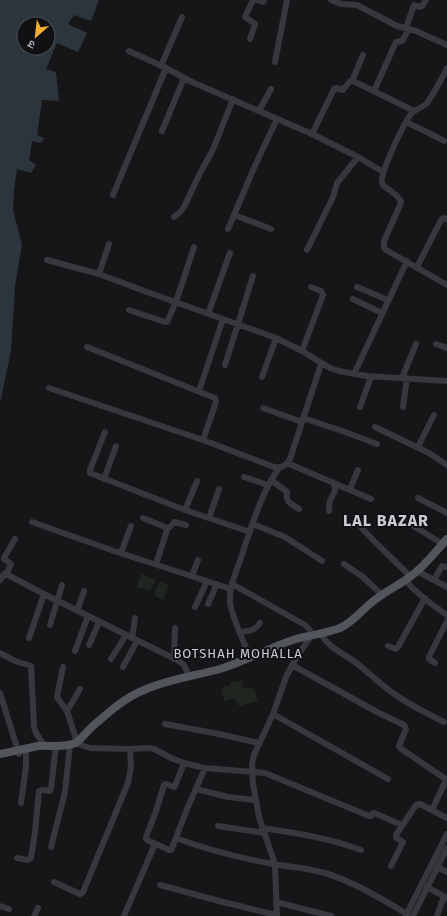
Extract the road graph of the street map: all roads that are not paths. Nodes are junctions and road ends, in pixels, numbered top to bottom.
1 (253, 0) edge
2 (257, 0) edge
3 (264, 0) edge
4 (287, 0) edge
5 (330, 0) edge
6 (426, 0) edge
7 (182, 17) dead end
8 (408, 29) junction
9 (250, 39) dead end
10 (447, 45) edge
11 (129, 51) dead end
12 (363, 55) dead end
13 (275, 62) dead end
14 (164, 67) junction
15 (447, 68) edge
16 (184, 78) junction
17 (352, 81) junction
18 (271, 89) dead end
19 (374, 91) junction
20 (233, 99) junction
21 (260, 111) junction
22 (414, 112) junction
23 (277, 119) junction
24 (406, 122) junction
25 (162, 131) dead end
26 (312, 134) junction
27 (444, 141) dead end
28 (358, 157) junction
29 (383, 172) junction
30 (114, 195) dead end
31 (234, 215) junction
32 (174, 217) dead end
33 (447, 219) edge
34 (228, 229) dead end
35 (271, 229) dead end
36 (109, 244) dead end
37 (194, 247) dead end
38 (307, 250) dead end
39 (230, 254) dead end
40 (47, 260) dead end
41 (407, 261) junction
42 (417, 267) junction
43 (99, 274) junction
44 (253, 276) dead end
45 (447, 285) edge
46 (311, 287) dead end
47 (357, 287) dead end
48 (353, 299) dead end
49 (388, 300) junction
50 (176, 302) junction
51 (129, 310) dead end
52 (382, 313) junction
53 (208, 314) junction
54 (223, 319) junction
55 (237, 324) junction
56 (276, 338) junction
57 (416, 344) dead end
58 (436, 344) dead end
59 (87, 347) dead end
60 (447, 348) edge
61 (302, 352) junction
62 (321, 364) junction
63 (225, 366) dead end
64 (354, 374) junction
65 (371, 376) junction
66 (262, 377) dead end
67 (404, 378) junction
68 (447, 381) edge
69 (49, 388) dead end
70 (199, 392) junction
71 (360, 407) dead end
72 (403, 407) dead end
73 (263, 408) dead end
74 (434, 415) dead end
75 (302, 420) junction
76 (375, 427) dead end
77 (105, 432) dead end
78 (203, 440) junction
79 (376, 444) dead end
80 (116, 446) dead end
81 (418, 447) junction
82 (287, 463) junction
83 (447, 465) edge
84 (279, 468) junction
85 (358, 470) dead end
86 (244, 477) dead end
87 (104, 479) junction
88 (197, 481) dead end
89 (332, 482) junction
90 (270, 483) junction
91 (219, 489) dead end
92 (350, 489) junction
93 (418, 498) dead end
94 (371, 499) dead end
95 (299, 508) dead end
96 (185, 510) junction
97 (329, 511) dead end
98 (447, 513) edge
99 (143, 518) dead end
100 (209, 518) junction
101 (405, 521) dead end
102 (32, 522) dead end
103 (356, 522) dead end
104 (253, 524) junction
105 (186, 525) dead end
106 (131, 526) dead end
107 (166, 529) junction
108 (250, 532) junction
109 (16, 539) dead end
110 (445, 541) edge
111 (121, 553) junction
112 (198, 560) dead end
113 (322, 561) dead end
114 (156, 564) junction
115 (344, 564) dead end
116 (447, 568) edge
117 (6, 574) junction
118 (192, 576) junction
119 (411, 576) junction
120 (0, 580) edge
121 (434, 580) junction
122 (207, 581) junction
123 (216, 584) junction
124 (62, 585) dead end
125 (231, 587) junction
126 (447, 587) edge
127 (84, 591) dead end
128 (44, 594) junction
129 (382, 595) junction
130 (424, 598) junction
131 (58, 601) junction
132 (208, 604) dead end
133 (195, 607) dead end
134 (77, 611) junction
135 (447, 615) edge
136 (88, 616) junction
137 (135, 618) dead end
138 (447, 621) edge
139 (99, 622) junction
140 (260, 623) dead end
141 (50, 625) dead end
142 (175, 628) dead end
143 (239, 632) junction
144 (316, 634) junction
145 (126, 635) junction
146 (29, 638) dead end
147 (135, 639) junction
148 (89, 645) dead end
149 (388, 646) dead end
150 (75, 651) dead end
151 (0, 653) edge
152 (250, 657) junction
153 (111, 659) dead end
154 (174, 659) junction
155 (435, 663) dead end
156 (292, 665) junction
157 (123, 666) dead end
158 (63, 667) dead end
159 (189, 676) junction
160 (80, 689) dead end
161 (0, 693) edge
162 (67, 711) junction
163 (273, 714) junction
164 (444, 722) dead end
165 (165, 724) dead end
166 (74, 743) junction
167 (259, 743) junction
168 (51, 745) junction
169 (130, 749) junction
170 (21, 752) junction
171 (0, 754) edge
172 (0, 758) edge
173 (184, 764) junction
174 (205, 768) junction
175 (252, 772) junction
176 (388, 779) dead end
177 (447, 780) edge
178 (196, 789) junction
179 (256, 800) junction
180 (21, 803) dead end
181 (432, 810) junction
182 (447, 818) edge
183 (402, 825) junction
184 (218, 826) dead end
185 (263, 830) junction
186 (447, 834) edge
187 (176, 838) junction
188 (154, 844) junction
189 (51, 847) dead end
190 (447, 848) edge
191 (361, 850) dead end
192 (17, 858) dead end
193 (275, 864) junction
194 (391, 866) dead end
195 (437, 867) junction
196 (447, 872) edge
197 (54, 882) dead end
198 (160, 885) dead end
199 (427, 887) junction
200 (446, 897) edge
201 (276, 902) junction
202 (0, 906) edge
203 (38, 908) dead end
204 (9, 909) dead end
205 (408, 915) edge
206 (34, 916) edge
207 (124, 916) edge
208 (276, 916) edge
209 (331, 916) edge
210 (437, 916) edge

1 - 9 street
2 - 3 street
4 - 13 street
5 - 8 street
6 - 8 street
7 - 14 street
8 - 10 street
8 - 19 street
11 - 14 street
12 - 17 street
14 - 16 street
14 - 30 street
15 - 22 street
16 - 20 street
16 - 25 street
17 - 19 street
17 - 26 street
18 - 21 street
19 - 22 street
20 - 21 street
20 - 32 street
21 - 23 street
22 - 24 street
23 - 26 street
23 - 31 street
24 - 27 street
24 - 29 street
26 - 28 street
28 - 29 street
28 - 38 street
29 - 41 street
31 - 34 street
31 - 35 street
33 - 42 street
36 - 43 street
37 - 50 street
39 - 53 street
40 - 43 street
41 - 42 street
41 - 49 street
42 - 45 street
43 - 50 street
44 - 55 street
46 - 61 street
47 - 49 street
48 - 52 street
49 - 52 street
50 - 51 street
50 - 53 street
52 - 64 street
53 - 54 street
54 - 55 street
54 - 70 street
55 - 56 street
55 - 63 street
56 - 61 street
56 - 66 street
57 - 67 street
58 - 60 street
59 - 70 street
61 - 62 street
62 - 64 street
62 - 75 street
64 - 65 street
65 - 67 street
65 - 71 street
67 - 68 street
67 - 72 street
69 - 78 street
70 - 78 street
73 - 75 street
74 - 81 street
75 - 79 street
75 - 82 street
76 - 81 street
77 - 87 street
78 - 84 street
80 - 87 street
81 - 83 street
82 - 84 street
82 - 89 street
84 - 90 street
85 - 92 street
86 - 90 street
87 - 96 street
88 - 96 street
89 - 92 street
89 - 97 street
90 - 95 street
90 - 104 street
91 - 100 street
92 - 94 street
93 - 98 street
96 - 100 street
99 - 107 street
100 - 108 street
101 - 110 street
102 - 111 street
103 - 119 street
104 - 108 street
104 - 113 street
105 - 107 street
106 - 111 street
107 - 114 street
108 - 125 street
109 - 117 street
110 - 119 main road
111 - 114 street
112 - 118 street
114 - 118 street
115 - 129 street
116 - 121 street
117 - 120 street
117 - 128 street
118 - 122 street
119 - 121 street
119 - 129 main road
119 - 130 street
121 - 126 street
122 - 123 street
122 - 133 street
123 - 125 street
123 - 132 street
124 - 131 street
125 - 143 street
125 - 144 street
127 - 134 street
128 - 131 street
128 - 146 street
129 - 144 main road
130 - 135 street
130 - 149 street
131 - 134 street
131 - 141 street
134 - 136 street
136 - 139 street
136 - 150 street
137 - 147 street
138 - 155 street
139 - 145 street
139 - 148 street
140 - 143 street
142 - 154 street
143 - 152 street
144 - 152 main road
144 - 156 street
144 - 164 street
145 - 147 street
145 - 153 street
147 - 154 street
147 - 157 street
151 - 168 street
152 - 159 main road
154 - 159 street
156 - 163 street
156 - 177 street
158 - 162 street
159 - 166 main road
160 - 162 street
161 - 170 street
162 - 166 street
163 - 167 street
163 - 176 street
165 - 167 street
166 - 168 main road
166 - 169 street
166 - 189 street
167 - 175 street
168 - 170 main road
168 - 192 street
169 - 173 street
169 - 197 street
170 - 171 main road
170 - 172 main road
170 - 180 street
173 - 174 street
173 - 188 street
174 - 175 street
174 - 178 street
175 - 179 street
175 - 183 street
177 - 181 street
178 - 179 street
178 - 187 street
179 - 185 street
181 - 182 street
181 - 183 street
183 - 194 street
184 - 185 street
185 - 191 street
185 - 193 street
186 - 205 street
187 - 188 street
187 - 193 street
188 - 207 street
190 - 195 street
193 - 201 street
193 - 205 street
195 - 196 street
195 - 199 street
198 - 208 street
199 - 200 street
199 - 205 street
200 - 210 street
201 - 208 street
201 - 209 street
202 - 204 street
203 - 206 street

